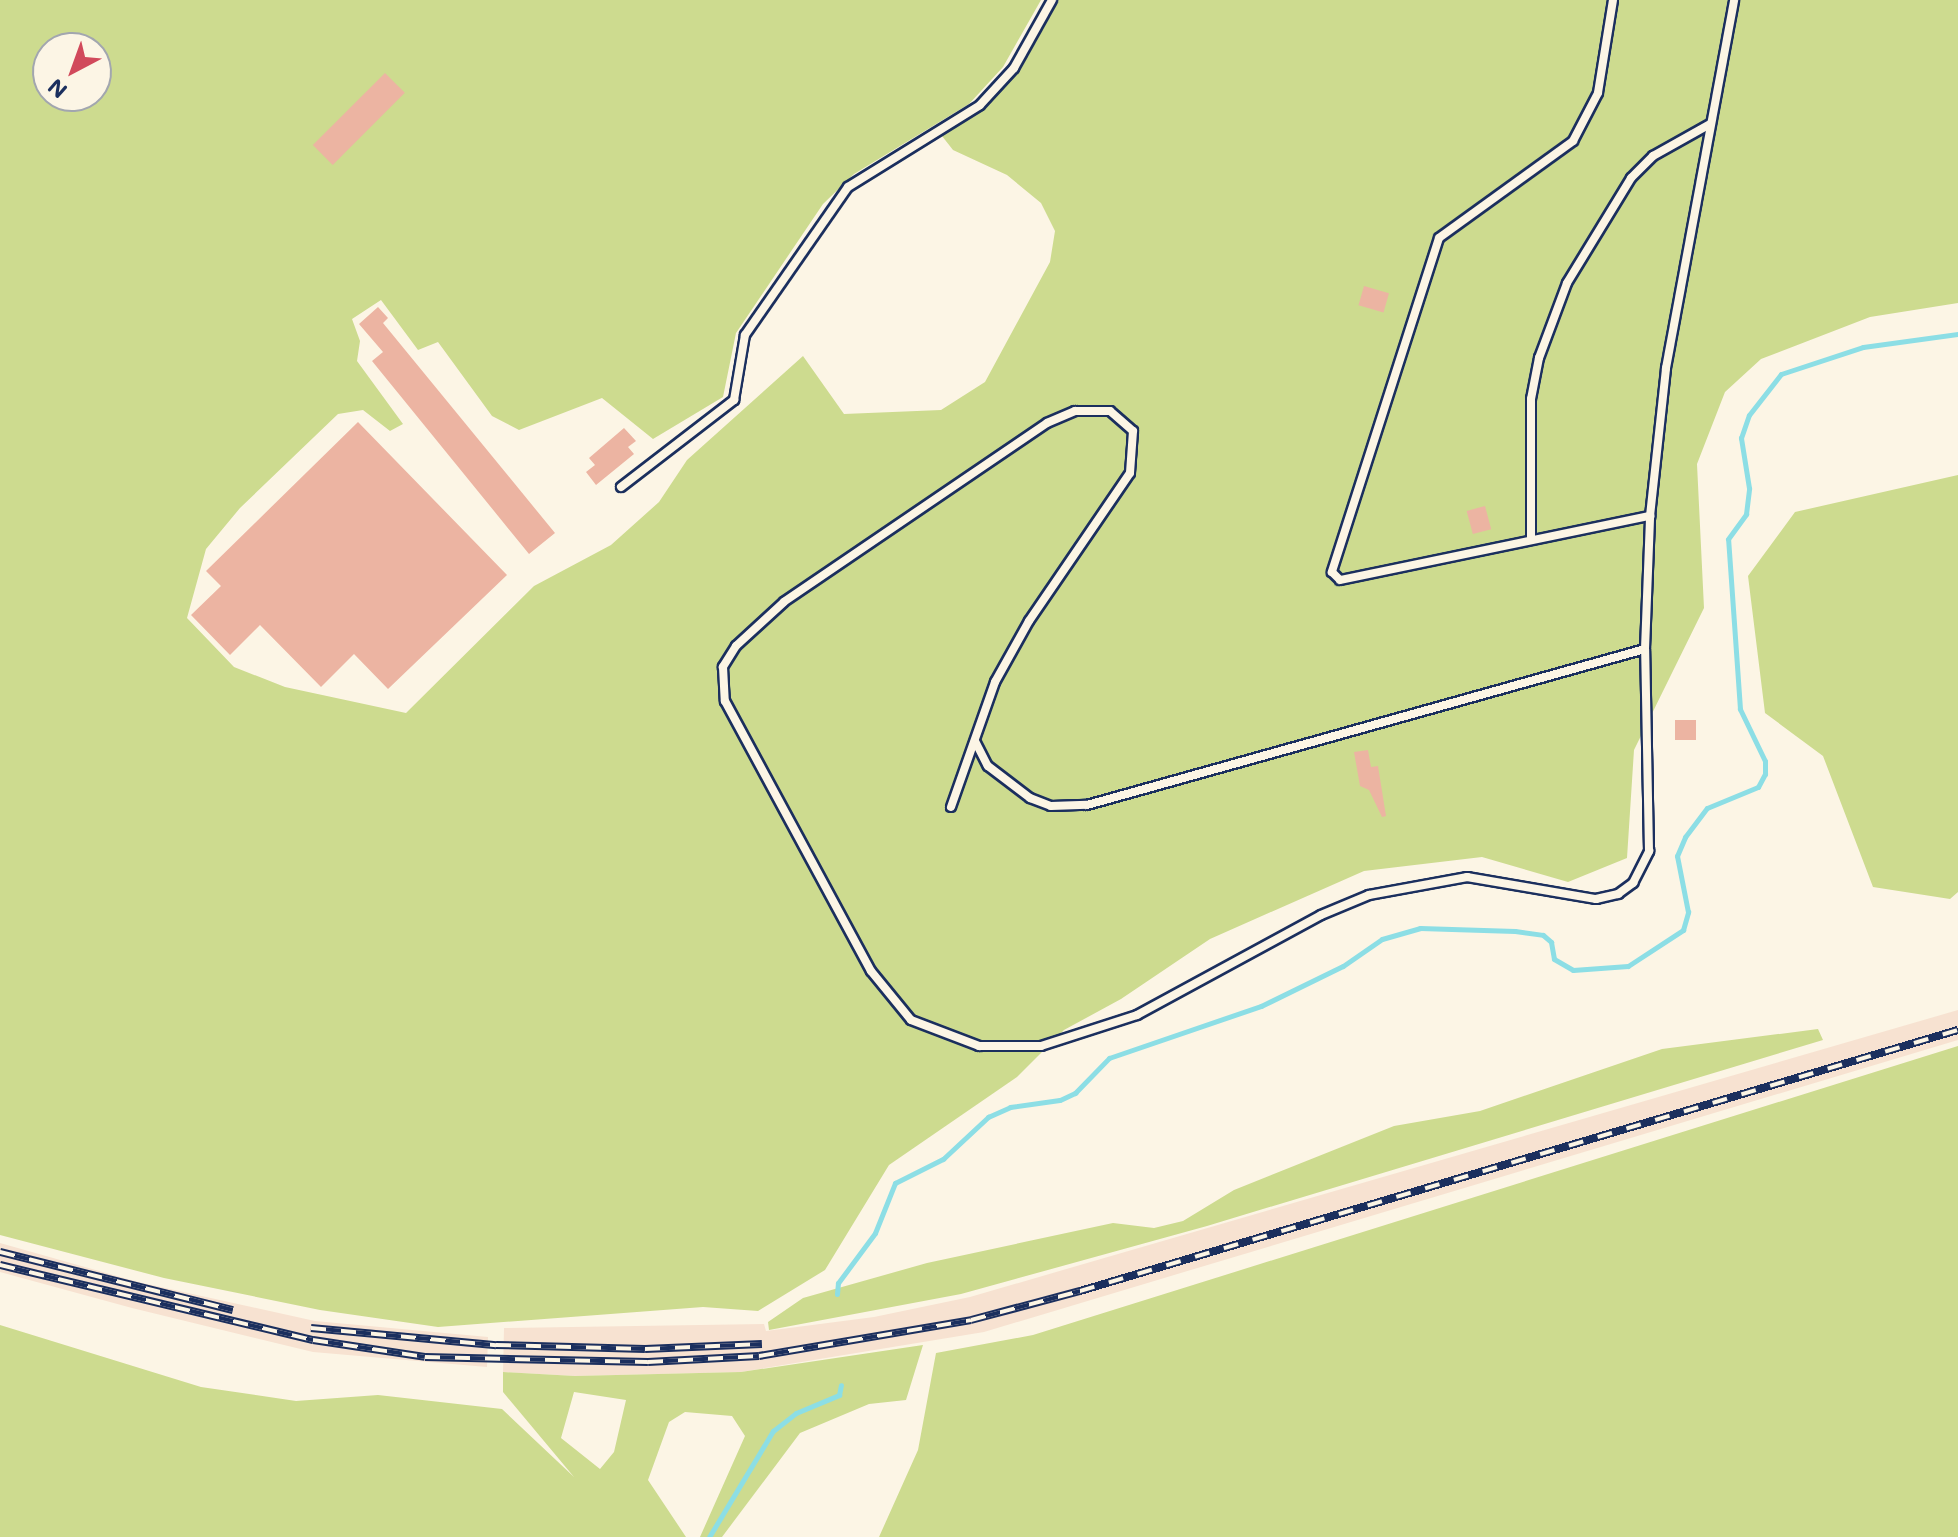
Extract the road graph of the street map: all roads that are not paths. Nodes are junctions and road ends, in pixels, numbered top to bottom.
1 (1052, 0) edge
2 (1613, 0) edge
3 (1734, 0) edge
4 (1710, 124) junction
5 (621, 487) dead end
6 (1650, 516) junction
7 (1531, 537) junction
8 (1645, 649) junction
9 (975, 741) junction
10 (951, 807) dead end

1 - 5 lane
2 - 7 lane
3 - 4 lane
4 - 6 lane
4 - 7 lane
6 - 7 lane
6 - 8 lane
8 - 9 lane
8 - 9 lane
9 - 10 lane

